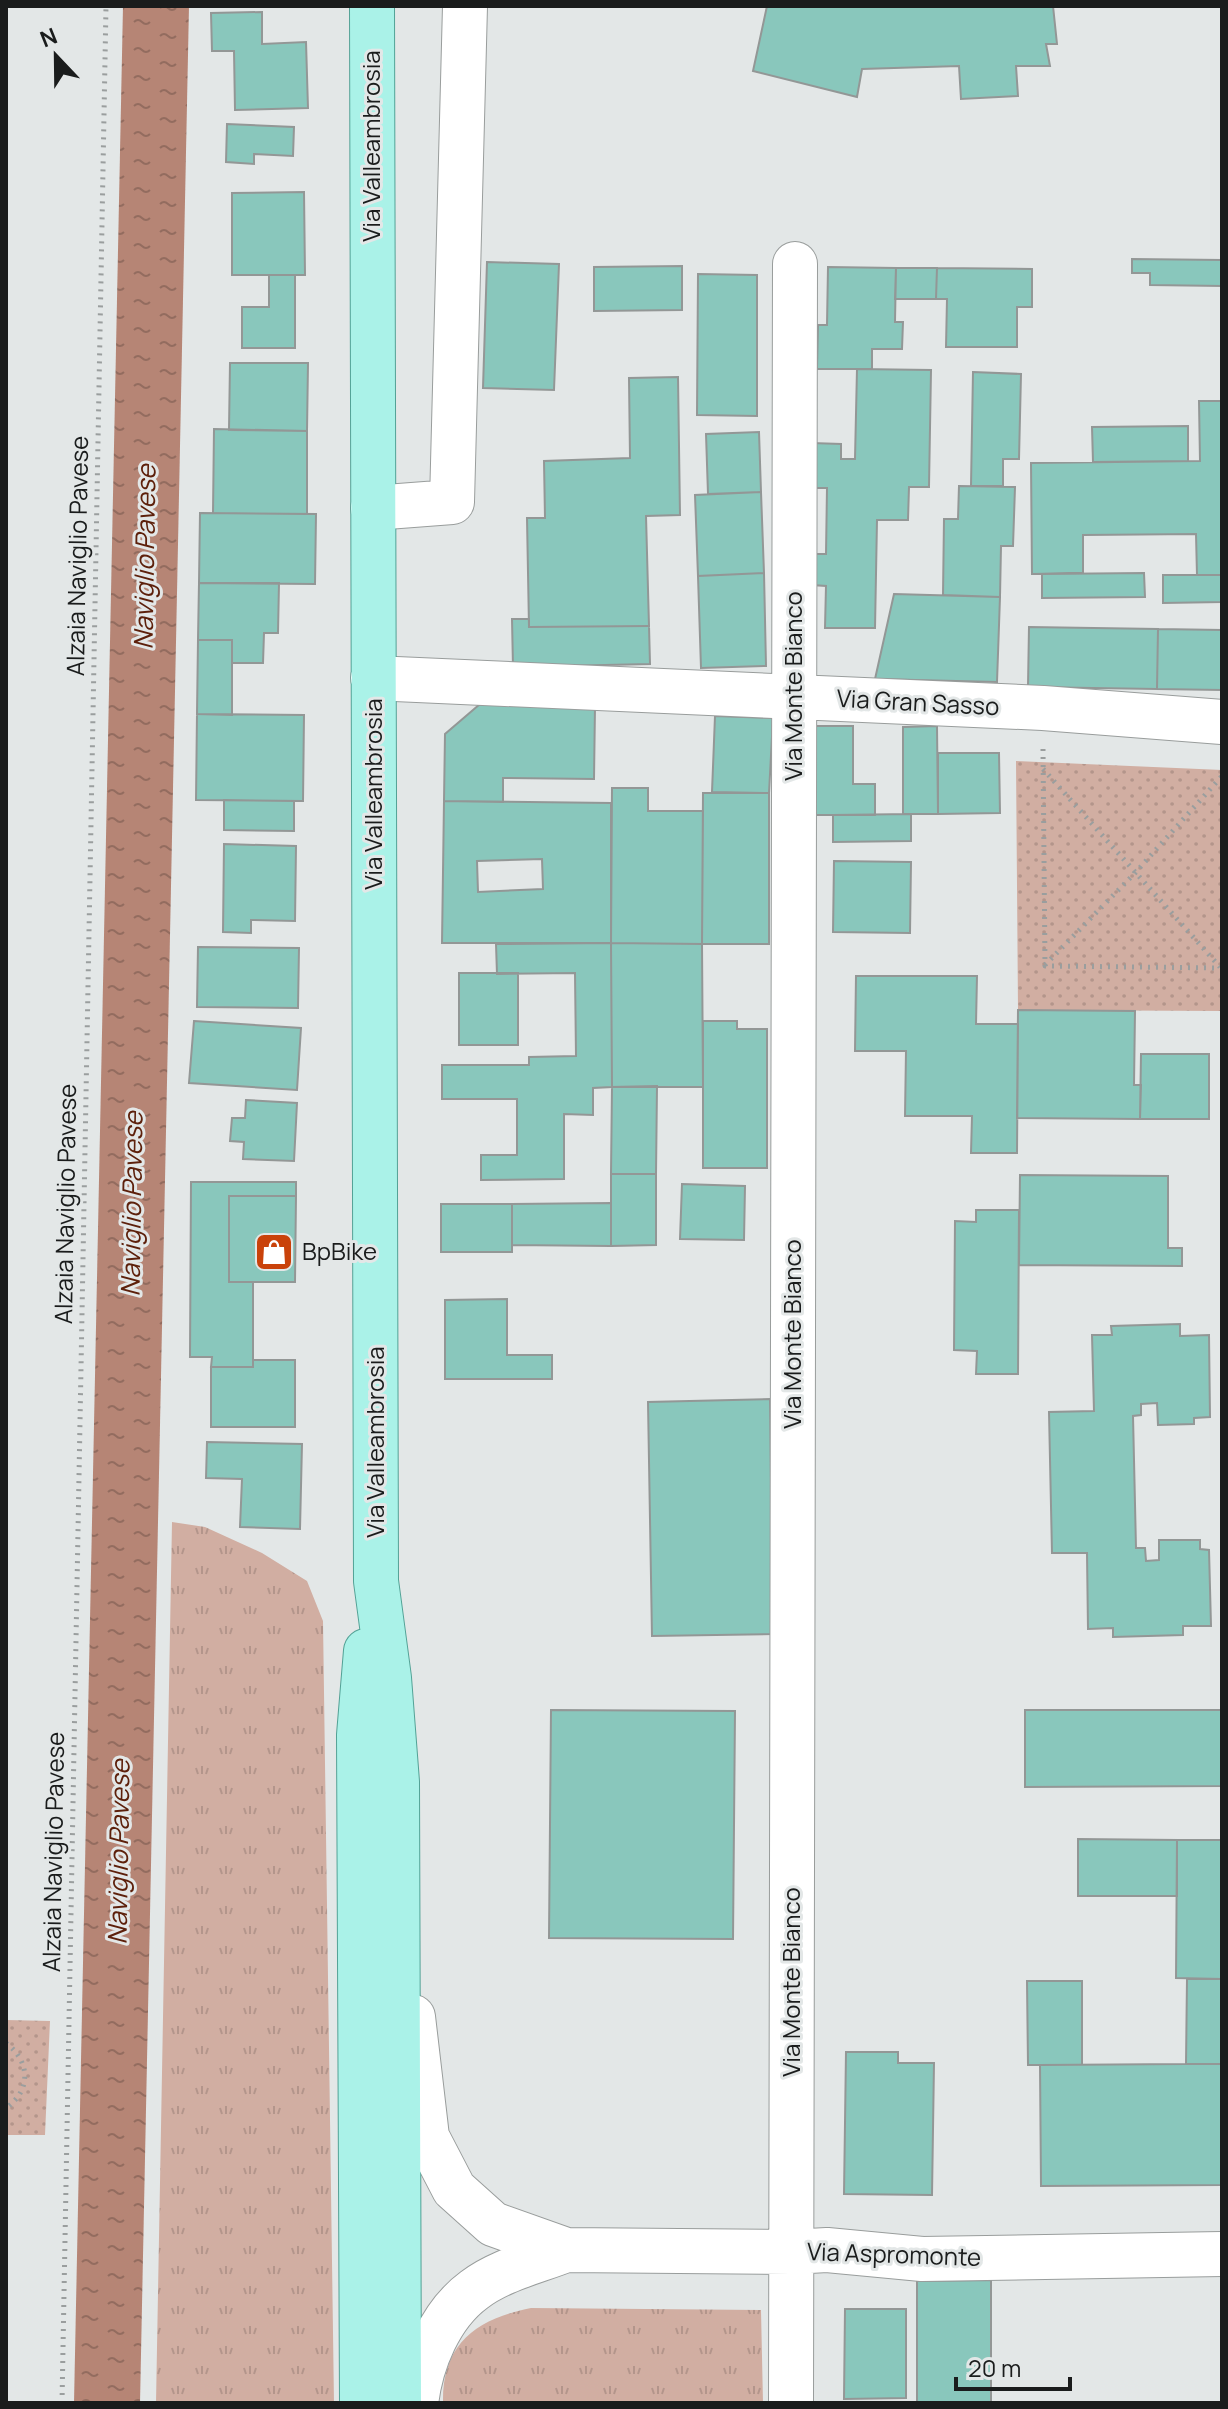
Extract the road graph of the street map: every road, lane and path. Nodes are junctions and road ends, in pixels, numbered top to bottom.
1 (106, 6) edge
2 (372, 6) edge
3 (465, 6) edge
4 (795, 264) dead end
5 (373, 508) junction
6 (373, 678) junction
7 (794, 698) junction
8 (1043, 708) junction
9 (1222, 722) edge
10 (1043, 769) junction
11 (1222, 776) edge
12 (1135, 873) junction
13 (1045, 966) junction
14 (1221, 968) edge
15 (376, 1581) junction
16 (398, 1903) junction
17 (6, 2043) edge
18 (6, 2108) edge
19 (566, 2250) junction
20 (791, 2252) junction
21 (1222, 2254) edge
22 (62, 2403) edge
23 (362, 2403) edge
24 (399, 2403) edge
25 (416, 2403) edge
26 (791, 2403) edge

1 - 22 path, Alzaia Naviglio Pavese
2 - 5 main road, Via Valleambrosia
3 - 5 street
4 - 7 street, Via Monte Bianco
5 - 6 main road, Via Valleambrosia
6 - 7 street, Via Gran Sasso
6 - 15 main road, Via Valleambrosia
7 - 8 street, Via Gran Sasso
7 - 20 street, Via Monte Bianco
8 - 9 street, Via Gran Sasso
8 - 10 path
10 - 12 path
10 - 13 path
11 - 12 path
12 - 13 path
12 - 14 path
13 - 14 path
15 - 16 main road
15 - 23 main road
16 - 19 street
16 - 24 main road
17 - 18 path
19 - 20 street, Via Aspromonte
19 - 25 street
20 - 21 street, Via Aspromonte
20 - 26 street, Via Monte Bianco

